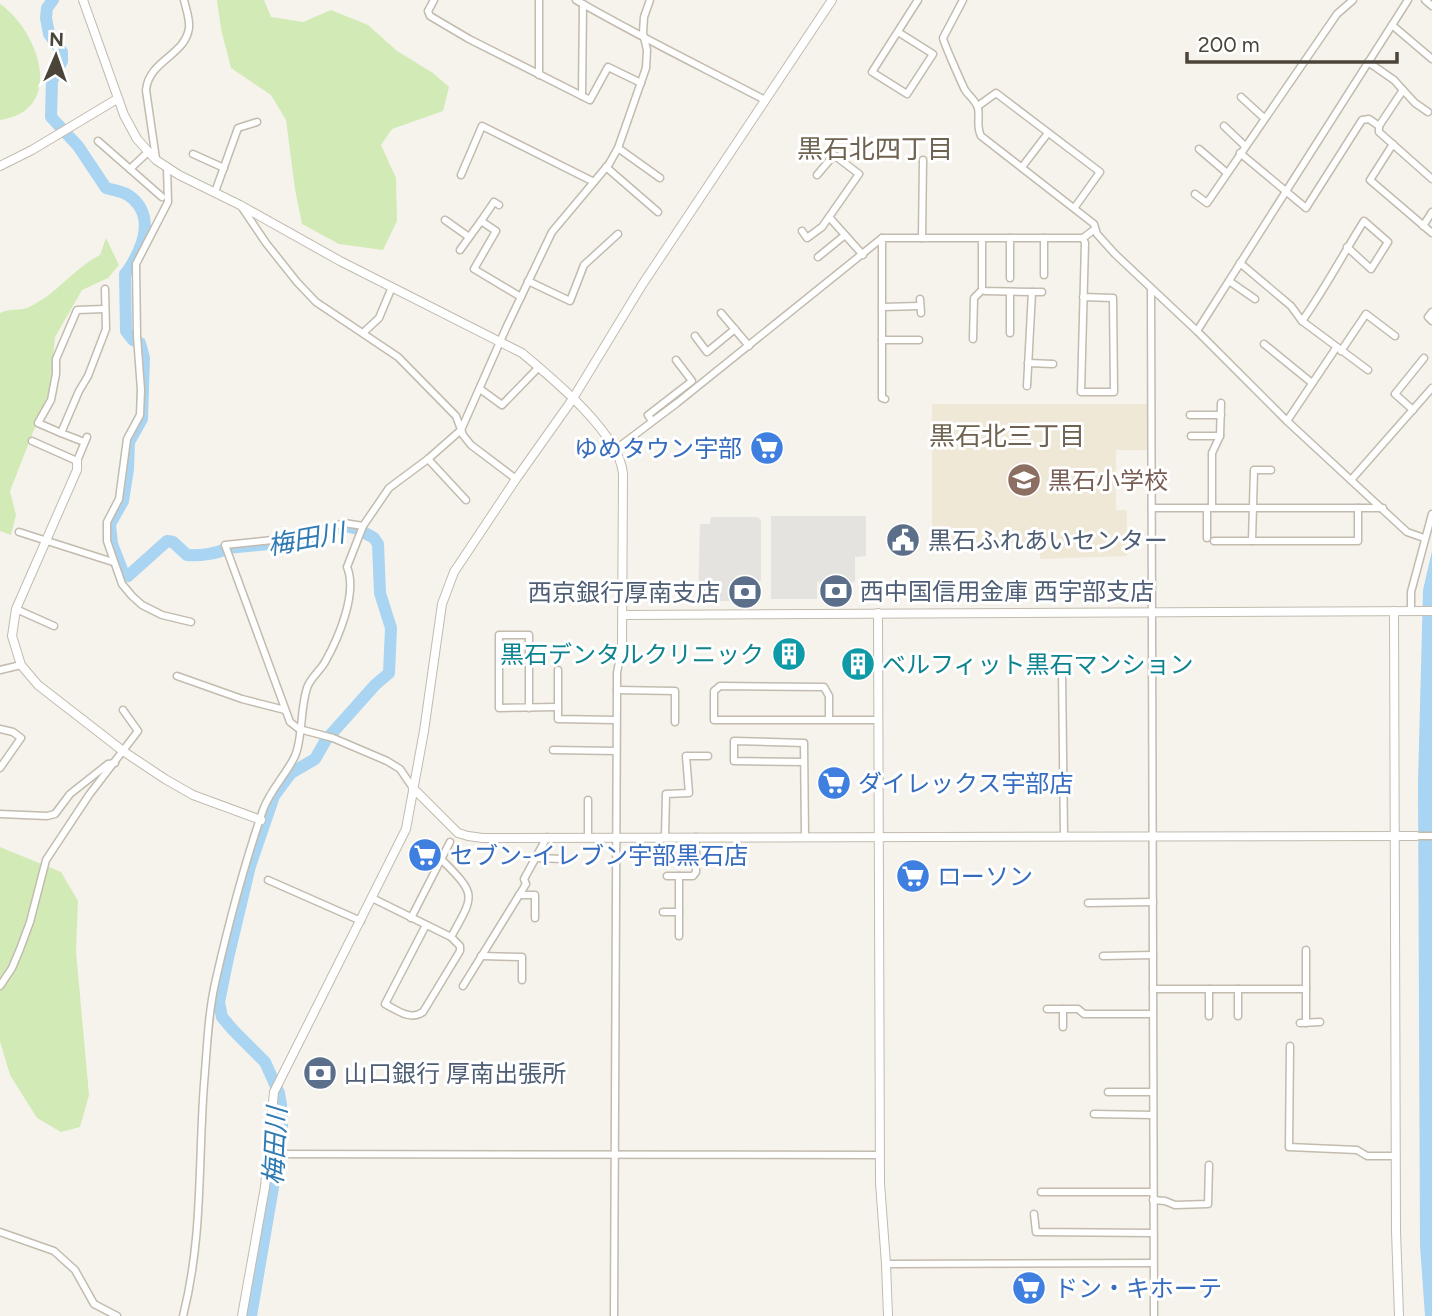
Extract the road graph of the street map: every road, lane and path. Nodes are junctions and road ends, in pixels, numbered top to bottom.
1 (83, 0) edge
2 (184, 0) edge
3 (434, 0) edge
4 (539, 0) edge
5 (649, 0) edge
6 (832, 0) edge
7 (918, 0) edge
8 (963, 0) edge
9 (1353, 0) edge
10 (1408, 0) edge
11 (1425, 0) edge
12 (580, 2) edge
13 (1432, 6) edge
14 (1392, 25) junction
15 (898, 32) junction
16 (644, 39) junction
17 (1432, 59) edge
18 (1368, 62) junction
19 (539, 75) junction
20 (641, 83) junction
21 (1404, 90) junction
22 (582, 96) junction
23 (1241, 97) dead end
24 (117, 99) junction
25 (765, 100) junction
26 (978, 106) junction
27 (1428, 112) dead end
28 (1265, 118) junction
29 (257, 122) dead end
30 (1224, 126) dead end
31 (1380, 126) junction
32 (1048, 134) junction
33 (98, 141) dead end
34 (1393, 145) junction
35 (1245, 146) junction
36 (618, 148) junction
37 (1199, 149) dead end
38 (148, 152) junction
39 (1240, 153) junction
40 (193, 154) dead end
41 (156, 160) junction
42 (923, 160) dead end
43 (0, 166) edge
44 (606, 167) junction
45 (1022, 167) junction
46 (167, 168) junction
47 (224, 168) junction
48 (130, 169) junction
49 (1227, 173) junction
50 (461, 175) dead end
51 (817, 175) dead end
52 (660, 178) dead end
53 (1432, 179) edge
54 (594, 182) junction
55 (215, 192) junction
56 (1286, 193) junction
57 (1195, 194) dead end
58 (162, 197) dead end
59 (240, 205) junction
60 (499, 205) dead end
61 (1074, 207) junction
62 (658, 212) dead end
63 (1432, 212) edge
64 (829, 216) junction
65 (445, 220) dead end
66 (481, 221) junction
67 (500, 224) dead end
68 (1423, 226) junction
69 (1095, 229) junction
70 (496, 231) junction
71 (802, 231) dead end
72 (1432, 233) edge
73 (618, 234) dead end
74 (845, 235) junction
75 (470, 237) junction
76 (1010, 238) junction
77 (1044, 238) junction
78 (882, 239) junction
79 (922, 239) junction
80 (982, 239) junction
81 (1083, 239) junction
82 (1347, 247) junction
83 (460, 250) dead end
84 (863, 255) junction
85 (818, 257) dead end
86 (1240, 263) junction
87 (1044, 275) dead end
88 (1010, 278) dead end
89 (528, 281) junction
90 (1229, 281) junction
91 (393, 287) junction
92 (105, 289) dead end
93 (982, 289) junction
94 (1151, 289) junction
95 (1010, 292) junction
96 (1032, 292) junction
97 (1042, 292) dead end
98 (521, 297) junction
99 (1083, 297) junction
100 (1255, 299) dead end
101 (920, 306) dead end
102 (882, 307) junction
103 (105, 309) junction
104 (1432, 312) edge
105 (721, 313) dead end
106 (1302, 321) junction
107 (1432, 321) edge
108 (735, 329) junction
109 (1197, 331) junction
110 (364, 332) junction
111 (1010, 333) dead end
112 (695, 336) dead end
113 (1395, 336) dead end
114 (973, 339) dead end
115 (882, 340) junction
116 (919, 340) dead end
117 (501, 341) junction
118 (1264, 344) dead end
119 (749, 346) junction
120 (1338, 349) junction
121 (1424, 358) dead end
122 (676, 360) dead end
123 (1028, 363) junction
124 (1053, 364) dead end
125 (539, 367) junction
126 (1368, 370) dead end
127 (1312, 383) junction
128 (1027, 386) dead end
129 (1432, 388) edge
130 (480, 389) junction
131 (572, 400) junction
132 (885, 400) dead end
133 (1221, 403) dead end
134 (1413, 410) junction
135 (1190, 415) dead end
136 (1221, 415) junction
137 (652, 421) junction
138 (1287, 421) junction
139 (461, 430) junction
140 (61, 433) junction
141 (1191, 436) dead end
142 (1220, 436) junction
143 (32, 441) dead end
144 (616, 449) junction
145 (428, 459) junction
146 (77, 461) junction
147 (1271, 470) dead end
148 (516, 479) junction
149 (1351, 480) junction
150 (466, 500) dead end
151 (1210, 507) junction
152 (1152, 508) junction
153 (1252, 508) junction
154 (1358, 508) junction
155 (1383, 508) junction
156 (1432, 514) edge
157 (362, 529) junction
158 (19, 532) dead end
159 (1424, 538) junction
160 (46, 540) junction
161 (1252, 541) junction
162 (113, 562) junction
163 (16, 608) junction
164 (1152, 611) junction
165 (1394, 611) junction
166 (1412, 611) junction
167 (1432, 611) edge
168 (878, 614) junction
169 (623, 615) junction
170 (191, 622) dead end
171 (54, 626) dead end
172 (622, 645) joint
173 (21, 665) junction
174 (0, 670) edge
175 (558, 670) dead end
176 (1062, 671) dead end
177 (177, 676) dead end
178 (617, 690) junction
179 (529, 708) junction
180 (558, 708) junction
181 (123, 710) dead end
182 (285, 710) junction
183 (616, 720) junction
184 (829, 720) junction
185 (878, 720) junction
186 (675, 722) dead end
187 (0, 729) edge
188 (299, 729) junction
189 (553, 750) dead end
190 (122, 751) junction
191 (616, 751) junction
192 (708, 756) dead end
193 (115, 762) junction
194 (804, 762) junction
195 (0, 768) edge
196 (413, 788) junction
197 (588, 800) dead end
198 (0, 814) edge
199 (261, 820) junction
200 (805, 836) junction
201 (1064, 836) junction
202 (1153, 836) junction
203 (1394, 836) junction
204 (1416, 836) joint
205 (1432, 836) edge
206 (547, 837) junction
207 (588, 837) junction
208 (617, 837) junction
209 (665, 837) junction
210 (696, 837) junction
211 (879, 837) junction
212 (450, 842) dead end
213 (536, 858) junction
214 (441, 859) junction
215 (563, 859) dead end
216 (667, 876) dead end
217 (679, 876) junction
218 (268, 880) dead end
219 (519, 895) junction
220 (372, 898) junction
221 (1153, 902) junction
222 (1088, 903) dead end
223 (663, 912) dead end
224 (679, 912) junction
225 (411, 918) junction
226 (535, 918) dead end
227 (361, 922) junction
228 (426, 925) junction
229 (679, 936) dead end
230 (451, 937) junction
231 (1306, 950) dead end
232 (481, 956) junction
233 (1103, 956) dead end
234 (1153, 956) junction
235 (522, 980) dead end
236 (0, 986) edge
237 (463, 986) dead end
238 (1153, 989) junction
239 (1209, 989) junction
240 (1238, 989) junction
241 (1306, 989) junction
242 (1046, 1009) dead end
243 (1063, 1009) junction
244 (1153, 1014) junction
245 (1209, 1016) dead end
246 (1238, 1016) dead end
247 (1320, 1023) dead end
248 (1063, 1027) dead end
249 (1290, 1046) dead end
250 (1108, 1092) dead end
251 (1153, 1092) junction
252 (1094, 1114) dead end
253 (1153, 1115) junction
254 (276, 1154) junction
255 (614, 1155) junction
256 (880, 1155) junction
257 (1396, 1156) junction
258 (1209, 1166) dead end
259 (1041, 1192) dead end
260 (1153, 1192) junction
261 (1153, 1200) junction
262 (1034, 1214) dead end
263 (0, 1233) edge
264 (1153, 1233) junction
265 (1153, 1263) junction
266 (886, 1264) junction
267 (117, 1316) edge
268 (183, 1316) edge
269 (242, 1316) edge
270 (614, 1316) edge
271 (888, 1316) edge
272 (1154, 1316) edge
273 (1399, 1316) edge

1 - 24 street
2 - 41 street
3 - 19 street
4 - 19 street
5 - 16 street
6 - 25 street
7 - 15 street
8 - 26 street
9 - 28 street
10 - 14 street
11 - 13 street
12 - 16 street
12 - 22 street
14 - 17 street
14 - 18 street
15 - 15 street
16 - 20 street
16 - 25 street
18 - 21 street
18 - 56 street
19 - 22 street
20 - 22 street
20 - 36 street
21 - 27 street
21 - 31 street
23 - 28 street
24 - 38 street
24 - 43 street
25 - 131 street
26 - 32 street
26 - 45 street
28 - 35 street
29 - 47 street
30 - 35 street
31 - 34 street
31 - 56 street
32 - 45 street
32 - 61 street
33 - 48 street
34 - 53 street
34 - 68 street
35 - 39 street
36 - 44 street
36 - 52 street
37 - 49 street
38 - 41 street
38 - 48 street
39 - 49 street
39 - 56 street
40 - 47 street
41 - 46 street
42 - 79 street
44 - 54 street
44 - 62 street
45 - 61 street
46 - 55 street
46 - 162 street
47 - 55 street
48 - 58 street
49 - 57 street
50 - 54 street
51 - 64 street
54 - 89 street
55 - 59 street
56 - 86 street
59 - 91 street
59 - 110 street
60 - 66 street
61 - 69 street
63 - 68 street
64 - 71 street
64 - 74 street
65 - 75 street
66 - 70 street
66 - 75 street
67 - 70 street
68 - 72 street
69 - 81 street
69 - 94 street
70 - 98 street
73 - 89 street
74 - 84 street
74 - 85 street
75 - 83 street
76 - 77 street
76 - 80 street
76 - 88 street
77 - 81 street
77 - 87 street
78 - 79 street
78 - 84 street
78 - 102 street
79 - 80 street
80 - 93 street
81 - 99 street
82 - 82 street
82 - 106 street
84 - 119 street
86 - 90 street
86 - 106 street
89 - 98 street
90 - 100 street
90 - 109 street
91 - 110 street
91 - 117 street
92 - 103 street
93 - 95 street
93 - 114 street
94 - 109 street
94 - 152 street
95 - 96 street
95 - 111 street
96 - 97 street
96 - 123 street
98 - 117 street
99 - 99 street
101 - 102 street
102 - 115 street
103 - 140 street
103 - 140 street
104 - 107 street
105 - 108 street
106 - 120 street
108 - 112 street
108 - 119 street
109 - 138 street
110 - 139 street
113 - 120 street
115 - 116 street
115 - 132 street
117 - 125 street
117 - 130 street
118 - 127 street
119 - 137 street
120 - 126 street
120 - 127 street
121 - 134 street
122 - 137 street
123 - 124 street
123 - 128 street
125 - 130 street
125 - 131 street
127 - 138 street
129 - 134 street
130 - 139 street
131 - 144 street
131 - 148 street
133 - 136 street
134 - 149 street
135 - 136 street
136 - 142 street
137 - 144 street
138 - 149 street
139 - 145 street
139 - 148 street
140 - 146 street
141 - 142 street
142 - 151 street
143 - 146 street
144 - 169 street
145 - 150 street
145 - 157 street
146 - 160 street
147 - 153 street
148 - 196 street
149 - 155 street
151 - 152 street
151 - 153 street
151 - 161 street
152 - 164 street
153 - 154 street
153 - 161 street
154 - 155 street
154 - 161 street
155 - 159 street
156 - 159 street
157 - 182 street
157 - 188 street
158 - 160 street
159 - 166 street
160 - 162 street
160 - 163 street
162 - 170 street
163 - 171 street
163 - 173 street
164 - 165 street
164 - 168 street
164 - 202 street
165 - 166 street
165 - 203 street
166 - 167 street
168 - 169 street
168 - 185 street
169 - 172 street
172 - 178 street
173 - 174 street
173 - 190 street
175 - 180 street
176 - 201 street
177 - 182 street
178 - 183 street
178 - 186 street
179 - 179 street
179 - 180 street
180 - 183 street
181 - 190 street
182 - 188 street
183 - 191 street
184 - 184 street
184 - 185 street
185 - 211 street
187 - 195 street
188 - 196 street
188 - 199 street
189 - 191 street
190 - 193 street
190 - 199 street
191 - 208 street
192 - 209 street
193 - 198 street
193 - 236 street
194 - 194 street
194 - 200 street
196 - 206 street
196 - 220 street
197 - 207 street
199 - 268 street
200 - 210 street
200 - 211 street
201 - 202 street
201 - 211 street
202 - 203 street
202 - 221 street
203 - 204 street
203 - 257 street
204 - 205 street
206 - 207 street
206 - 213 street
207 - 208 street
208 - 209 street
208 - 255 street
209 - 210 street
210 - 217 street
211 - 256 street
212 - 214 street
213 - 215 street
213 - 219 street
214 - 225 street
214 - 230 street
216 - 217 street
217 - 224 street
218 - 227 street
219 - 226 street
219 - 232 street
220 - 225 street
220 - 227 street
221 - 222 street
221 - 234 street
223 - 224 street
224 - 229 street
225 - 228 street
227 - 254 street
228 - 230 street
228 - 230 street
231 - 241 street
232 - 235 street
232 - 237 street
233 - 234 street
234 - 238 street
238 - 239 street
238 - 244 street
239 - 240 street
239 - 245 street
240 - 241 street
240 - 246 street
241 - 247 street
242 - 243 street
243 - 244 street
243 - 248 street
244 - 251 street
249 - 257 street
250 - 251 street
251 - 253 street
252 - 253 street
253 - 260 street
254 - 255 street
254 - 269 street
255 - 256 street
255 - 270 street
256 - 266 street
257 - 273 street
258 - 261 street
259 - 260 street
260 - 261 street
261 - 264 street
262 - 264 street
263 - 267 street
264 - 265 street
265 - 266 street
265 - 272 street
266 - 271 street

